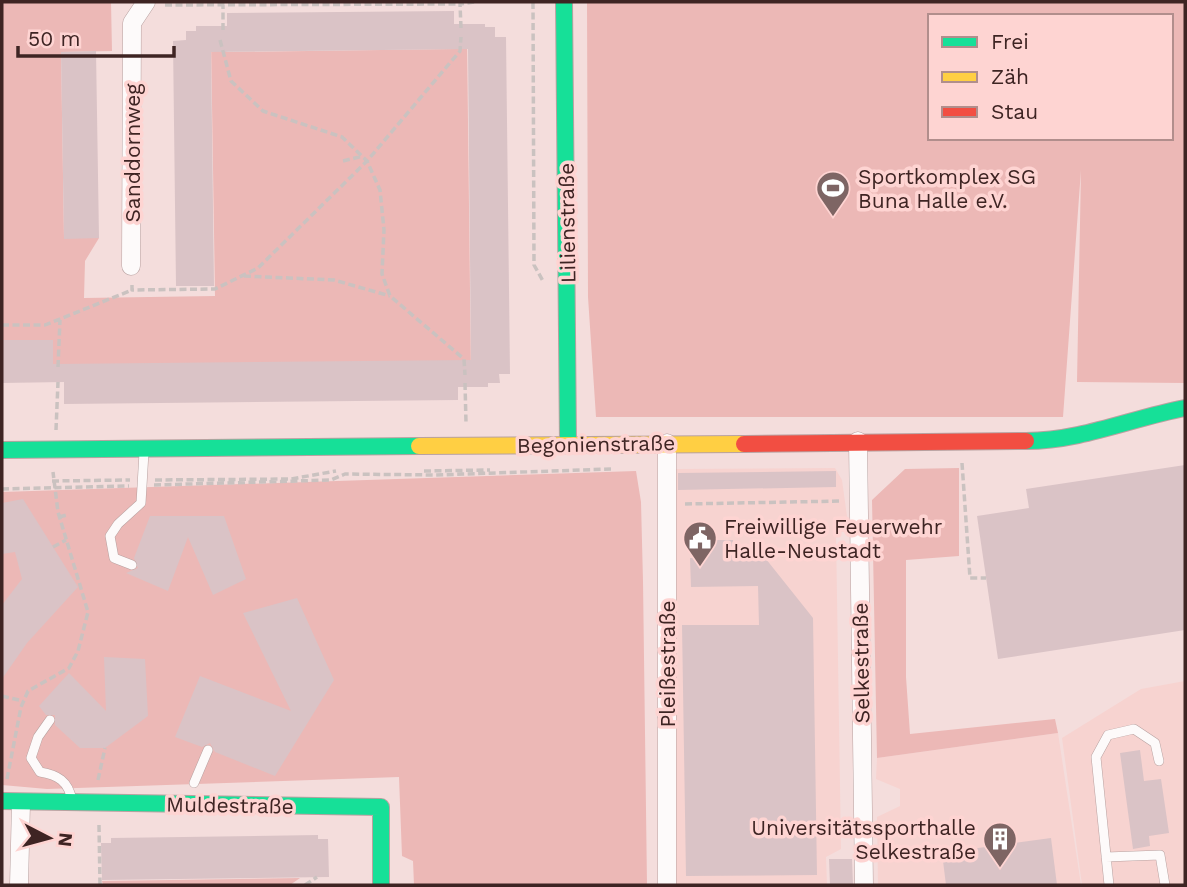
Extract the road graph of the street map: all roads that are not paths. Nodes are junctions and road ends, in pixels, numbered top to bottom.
1 (564, 2) edge
2 (145, 3) edge
3 (131, 266) road end
4 (1185, 408) edge
5 (858, 441) junction
6 (667, 443) junction
7 (568, 444) junction
8 (2, 450) edge
9 (144, 450) junction
10 (132, 565) dead end
11 (50, 720) dead end
12 (208, 750) dead end
13 (1158, 761) dead end
14 (194, 783) dead end
15 (4, 795) edge
16 (21, 803) junction
17 (72, 803) junction
18 (1106, 857) junction
19 (19, 885) edge
20 (381, 885) edge
21 (667, 885) edge
22 (864, 885) edge
23 (1110, 885) edge
24 (1165, 885) edge

1 - 7 street, Lilienstraße
2 - 3 street, Sanddornweg
4 - 5 street, Begonienstraße
5 - 6 street, Begonienstraße
5 - 22 street, Selkestraße
6 - 7 street, Begonienstraße
6 - 21 street, Pleißestraße
7 - 9 street, Begonienstraße
8 - 9 street, Begonienstraße
9 - 10 lane
11 - 17 lane
12 - 14 lane
13 - 18 lane
15 - 16 street, Muldestraße
16 - 17 street, Muldestraße
16 - 19 street
17 - 20 street, Muldestraße
18 - 23 lane
18 - 24 lane

